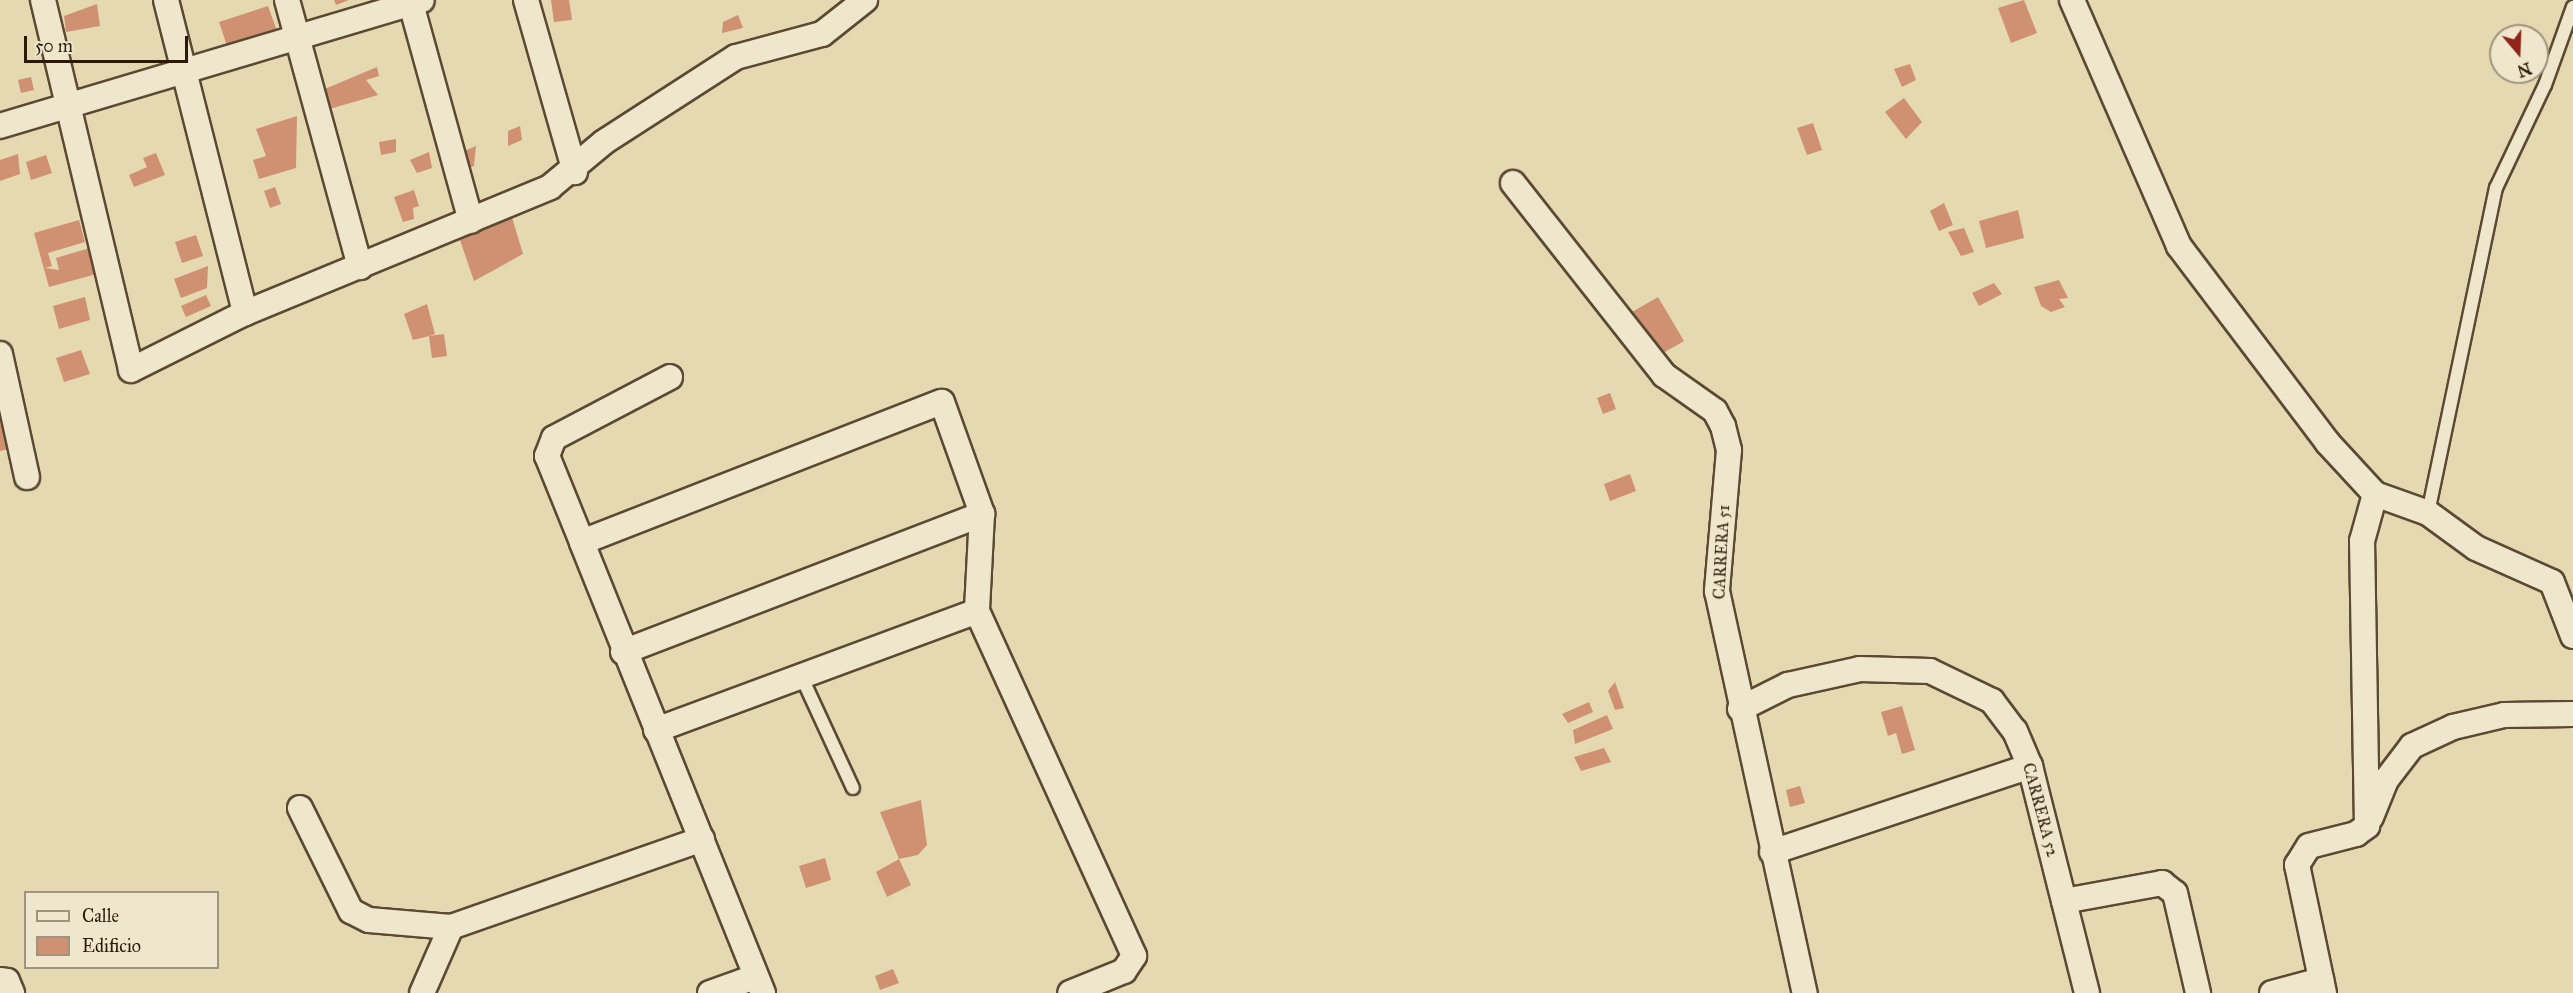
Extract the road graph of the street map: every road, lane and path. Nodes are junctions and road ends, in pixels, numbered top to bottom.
1 (43, 0) edge
2 (166, 0) edge
3 (287, 0) edge
4 (526, 0) edge
5 (865, 0) edge
6 (2072, 0) edge
7 (414, 1) edge
8 (2573, 8) edge
9 (295, 38) junction
10 (183, 72) junction
11 (67, 107) junction
12 (0, 126) edge
13 (575, 172) junction
14 (1513, 183) dead end
15 (471, 220) junction
16 (360, 267) junction
17 (245, 313) junction
18 (0, 354) edge
19 (670, 377) dead end
20 (27, 477) dead end
21 (2375, 494) junction
22 (2428, 513) junction
23 (982, 514) junction
24 (582, 542) junction
25 (977, 611) junction
26 (2573, 636) edge
27 (623, 652) junction
28 (803, 680) junction
29 (1740, 709) junction
30 (2573, 714) edge
31 (656, 730) junction
32 (2030, 766) junction
33 (853, 788) dead end
34 (300, 808) dead end
35 (2367, 826) junction
36 (702, 839) junction
37 (1772, 852) junction
38 (2064, 901) junction
39 (451, 927) junction
40 (759, 985) edge
41 (2323, 987) edge
42 (422, 993) edge
43 (710, 993) edge
44 (1070, 993) edge
45 (1806, 993) edge
46 (2087, 993) edge
47 (2198, 993) edge
48 (2272, 993) edge

1 - 11 street
2 - 10 street
3 - 9 street
4 - 13 street
5 - 13 street
6 - 21 street
7 - 9 street
7 - 15 street
8 - 22 lane
9 - 10 street
9 - 16 street
10 - 11 street
10 - 17 street
11 - 12 street
11 - 17 street
13 - 15 street
14 - 29 street, CARRERA 51
15 - 16 street
16 - 17 street
18 - 20 street
19 - 24 street
21 - 22 street
21 - 35 street
22 - 26 street
23 - 24 street
23 - 25 street
23 - 27 street
24 - 27 street
25 - 28 street
25 - 44 street
27 - 31 street
28 - 31 street
28 - 33 lane
29 - 32 street, CARRERA 52
29 - 37 street, CARRERA 51
30 - 35 street
31 - 36 street
32 - 37 street
32 - 38 street, CARRERA 52
34 - 39 street
35 - 41 street
36 - 39 street
36 - 40 street
37 - 45 street, CARRERA 51
38 - 46 street, CARRERA 52
38 - 47 street
39 - 42 street
40 - 43 street
41 - 48 street

